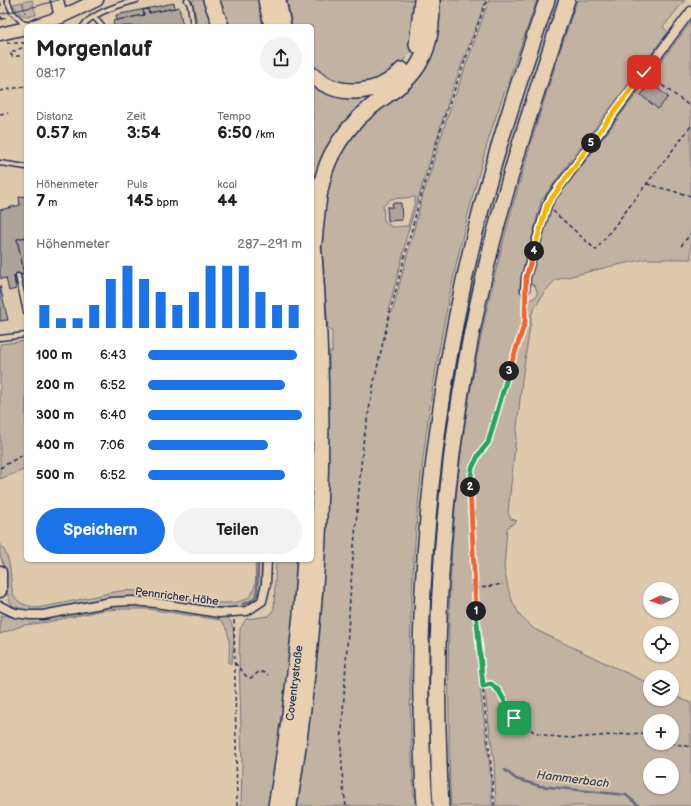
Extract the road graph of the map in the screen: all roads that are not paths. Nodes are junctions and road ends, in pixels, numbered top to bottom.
1 (7, 0) edge
2 (57, 0) edge
3 (97, 0) edge
4 (137, 0) edge
5 (187, 0) edge
6 (211, 0) edge
7 (266, 0) edge
8 (278, 0) edge
9 (422, 0) edge
10 (432, 0) edge
11 (547, 0) edge
12 (568, 0) edge
13 (691, 11) edge
14 (94, 17) junction
15 (62, 19) junction
16 (42, 24) edge
17 (85, 24) edge
18 (100, 24) edge
19 (193, 24) edge
20 (220, 24) edge
21 (272, 24) edge
22 (283, 24) edge
23 (24, 25) edge
24 (2, 26) edge
25 (24, 27) edge
26 (314, 75) edge
27 (0, 163) edge
28 (24, 167) edge
29 (314, 232) edge
30 (314, 259) edge
31 (18, 276) dead end
32 (525, 290) road end
33 (24, 303) edge
34 (24, 335) edge
35 (0, 338) edge
36 (267, 562) edge
37 (305, 562) edge
38 (0, 572) edge
39 (0, 591) edge
40 (0, 606) edge
41 (276, 806) edge
42 (289, 806) edge
43 (425, 806) edge
44 (441, 806) edge

1 - 23 lane
2 - 15 street
3 - 15 street
4 - 14 lane
5 - 19 lane
6 - 20 highway
7 - 21 highway
8 - 22 highway
9 - 26 highway
10 - 29 highway
11 - 43 highway
12 - 44 highway
13 - 32 street
14 - 17 lane
14 - 18 lane
15 - 16 street
24 - 25 street
27 - 28 lane
30 - 42 highway
31 - 33 lane
34 - 35 lane
36 - 40 street, Pennricher Höhe
37 - 41 highway, Coventrystraße
38 - 39 street

